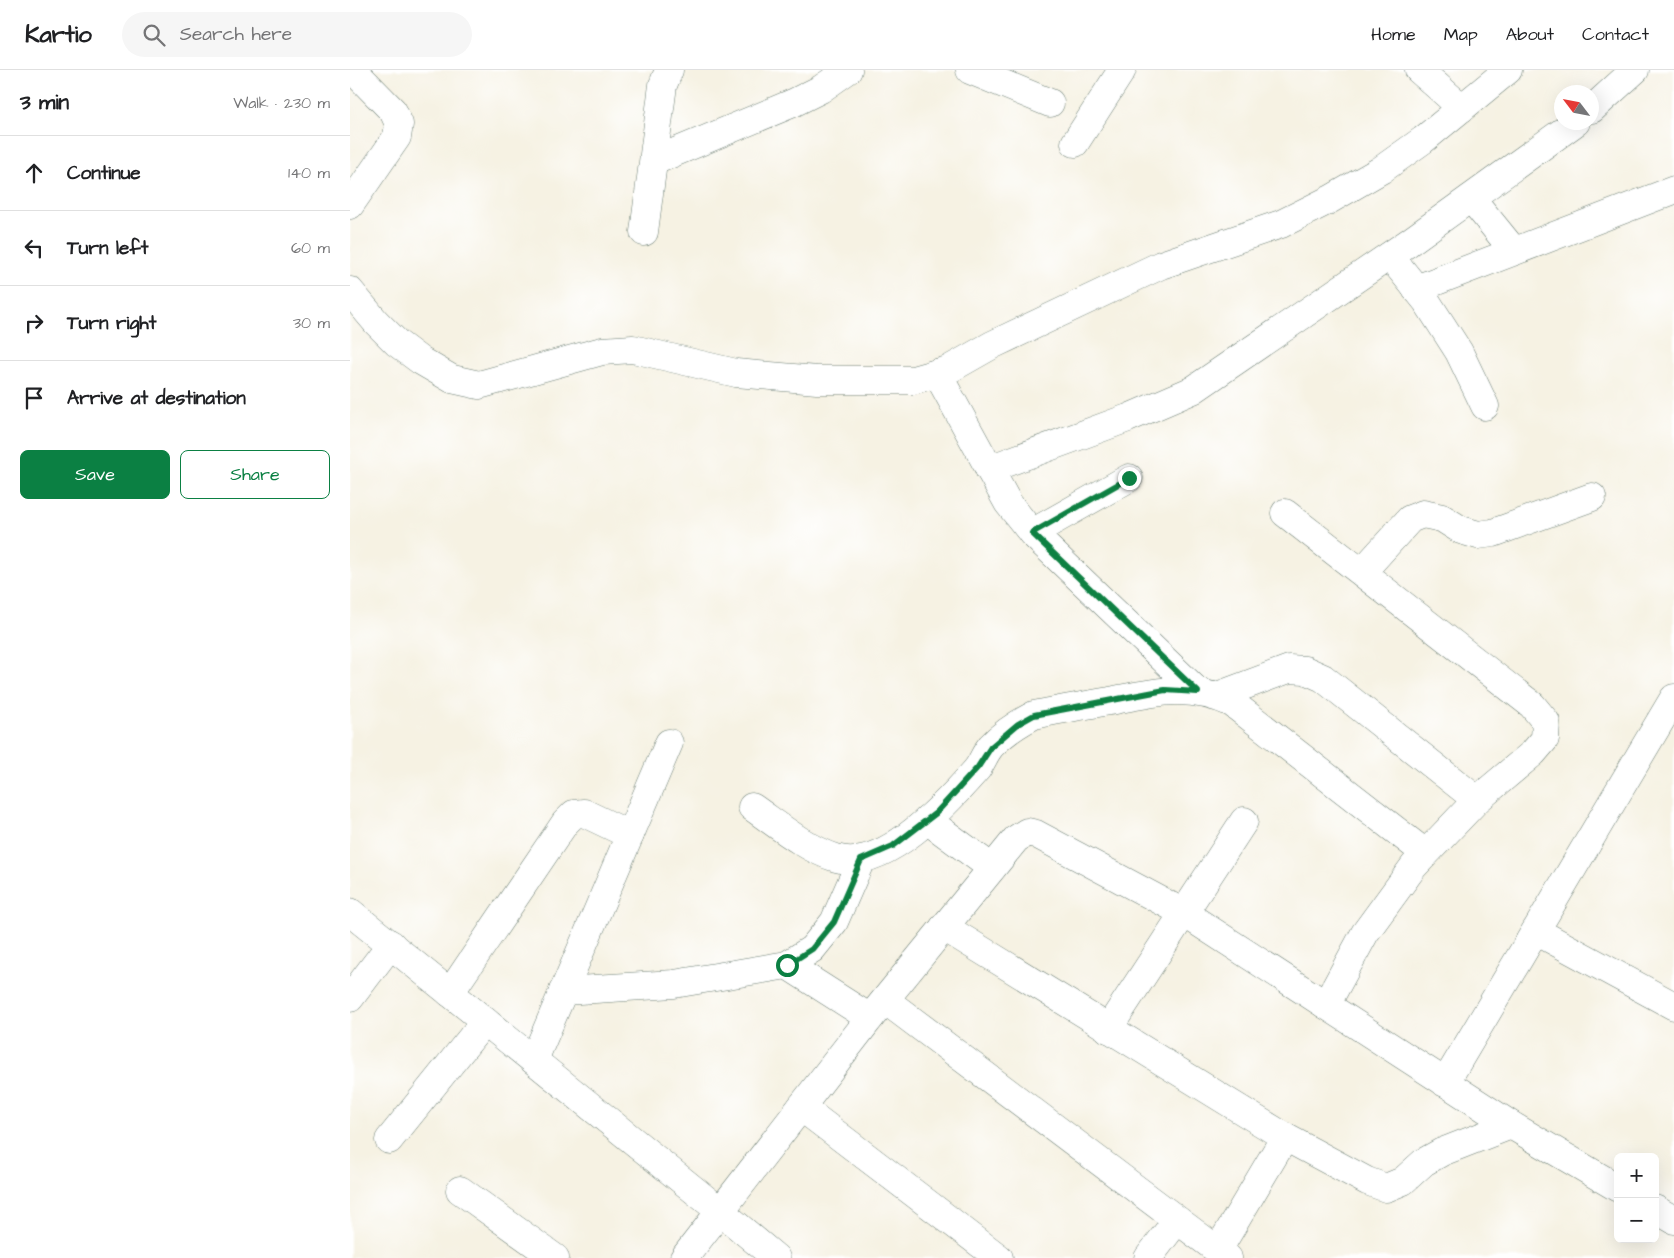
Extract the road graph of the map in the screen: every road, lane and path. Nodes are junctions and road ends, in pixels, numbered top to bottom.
1 (353, 70) edge
2 (669, 70) edge
3 (848, 70) edge
4 (970, 70) edge
5 (1122, 70) edge
6 (1419, 70) edge
7 (1508, 70) edge
8 (1635, 70) edge
9 (1014, 78) edge
10 (1050, 103) dead end
11 (1599, 103) edge
12 (1462, 108) junction
13 (1565, 130) edge
14 (1075, 143) dead end
15 (654, 161) junction
16 (1674, 190) edge
17 (1471, 198) junction
18 (350, 205) edge
19 (644, 232) dead end
20 (1514, 251) junction
21 (1390, 256) junction
22 (1416, 289) junction
23 (350, 291) edge
24 (937, 373) junction
25 (1485, 406) dead end
26 (989, 468) junction
27 (1129, 478) dead end
28 (1592, 497) dead end
29 (1286, 513) dead end
30 (1032, 533) junction
31 (1362, 572) junction
32 (1208, 694) junction
33 (1674, 698) edge
34 (669, 743) dead end
35 (1477, 800) junction
36 (752, 807) dead end
37 (927, 820) junction
38 (1244, 821) dead end
39 (630, 835) junction
40 (1425, 853) junction
41 (861, 860) junction
42 (992, 868) junction
43 (350, 912) edge
44 (1184, 912) junction
45 (944, 927) junction
46 (1536, 931) junction
47 (391, 944) junction
48 (787, 965) junction
49 (563, 991) junction
50 (450, 993) junction
51 (350, 998) edge
52 (1326, 1005) junction
53 (1674, 1006) edge
54 (877, 1009) junction
55 (485, 1021) junction
56 (1108, 1029) junction
57 (534, 1060) junction
58 (1445, 1083) junction
59 (801, 1107) junction
60 (1511, 1125) junction
61 (1285, 1137) junction
62 (390, 1140) dead end
63 (1614, 1186) edge
64 (460, 1190) dead end
65 (720, 1211) junction
66 (1659, 1211) edge
67 (1177, 1220) junction
68 (1674, 1220) edge
69 (1223, 1254) edge
70 (555, 1258) edge
71 (684, 1258) edge
72 (776, 1258) edge
73 (999, 1258) edge
74 (1148, 1258) edge

1 - 18 street
2 - 15 street
3 - 15 street
4 - 9 street
5 - 14 street
6 - 12 street
7 - 12 street
8 - 11 street
9 - 10 street
12 - 24 street
13 - 17 street
15 - 19 street
16 - 20 street
17 - 20 street
17 - 21 street
20 - 22 street
21 - 22 street
21 - 26 street
22 - 25 street
23 - 24 street
24 - 26 street
26 - 30 street
27 - 30 street
28 - 31 street
29 - 31 street
30 - 32 street
31 - 35 street
32 - 35 street
32 - 37 street
32 - 40 street
33 - 46 street
34 - 39 street
35 - 40 street
36 - 41 street
37 - 41 street
37 - 42 street
38 - 44 street
39 - 49 street
39 - 50 street
40 - 52 street
41 - 48 street
42 - 44 street
42 - 45 street
43 - 47 street
44 - 52 street
44 - 56 street
45 - 54 street
45 - 56 street
46 - 53 street
46 - 58 street
47 - 50 street
47 - 51 street
48 - 49 street
48 - 54 street
49 - 57 street
50 - 55 street
52 - 58 street
54 - 59 street
54 - 67 street
55 - 57 street
55 - 62 street
56 - 61 street
57 - 65 street
58 - 60 street
59 - 65 street
59 - 73 street
60 - 61 street
60 - 63 street
61 - 69 street
64 - 70 street
65 - 71 street
65 - 72 street
66 - 68 street
67 - 69 street
67 - 74 street

